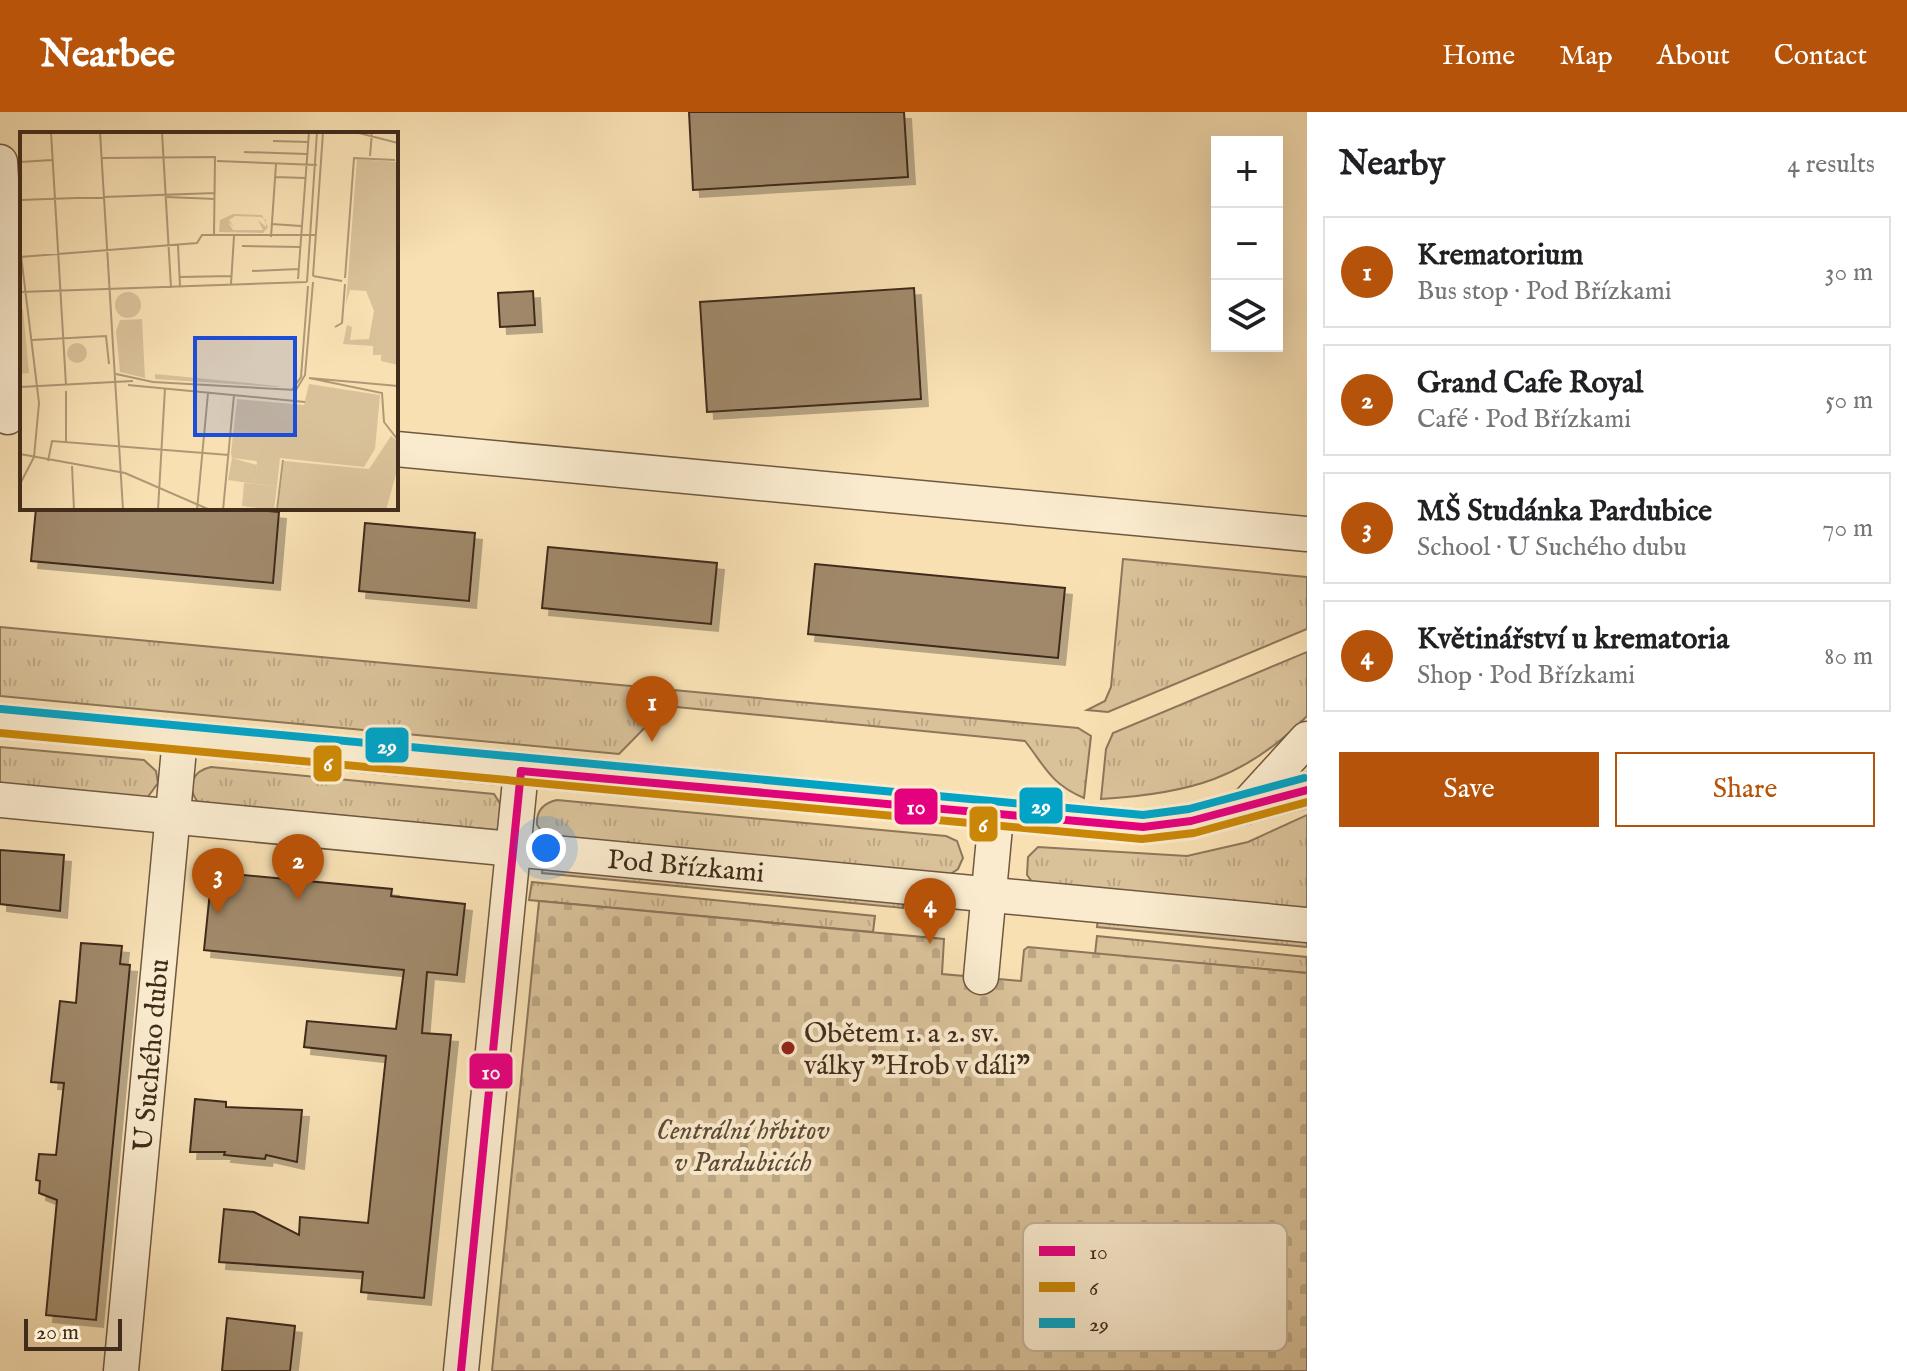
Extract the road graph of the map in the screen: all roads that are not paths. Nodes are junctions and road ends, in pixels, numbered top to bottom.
1 (0, 162) edge
2 (7, 412) edge
3 (398, 449) edge
4 (1307, 534) edge
5 (0, 721) edge
6 (180, 738) junction
7 (1307, 739) edge
8 (521, 771) junction
9 (1307, 790) edge
10 (0, 800) edge
11 (1244, 807) junction
12 (173, 816) junction
13 (996, 816) junction
14 (513, 849) junction
15 (989, 894) junction
16 (1307, 925) edge
17 (981, 977) dead end
18 (121, 1371) edge
19 (461, 1371) edge

1 - 2 street
3 - 4 street
5 - 6 street
6 - 8 street
6 - 12 street, U Suchého dubu
7 - 11 street
8 - 13 street
8 - 14 street
9 - 11 street
10 - 12 street, Pod Břízkami
11 - 13 street
12 - 14 street, Pod Břízkami
12 - 18 street, U Suchého dubu
13 - 15 street
14 - 15 street, Pod Břízkami
14 - 19 street
15 - 16 street, Pod Břízkami
15 - 17 street

